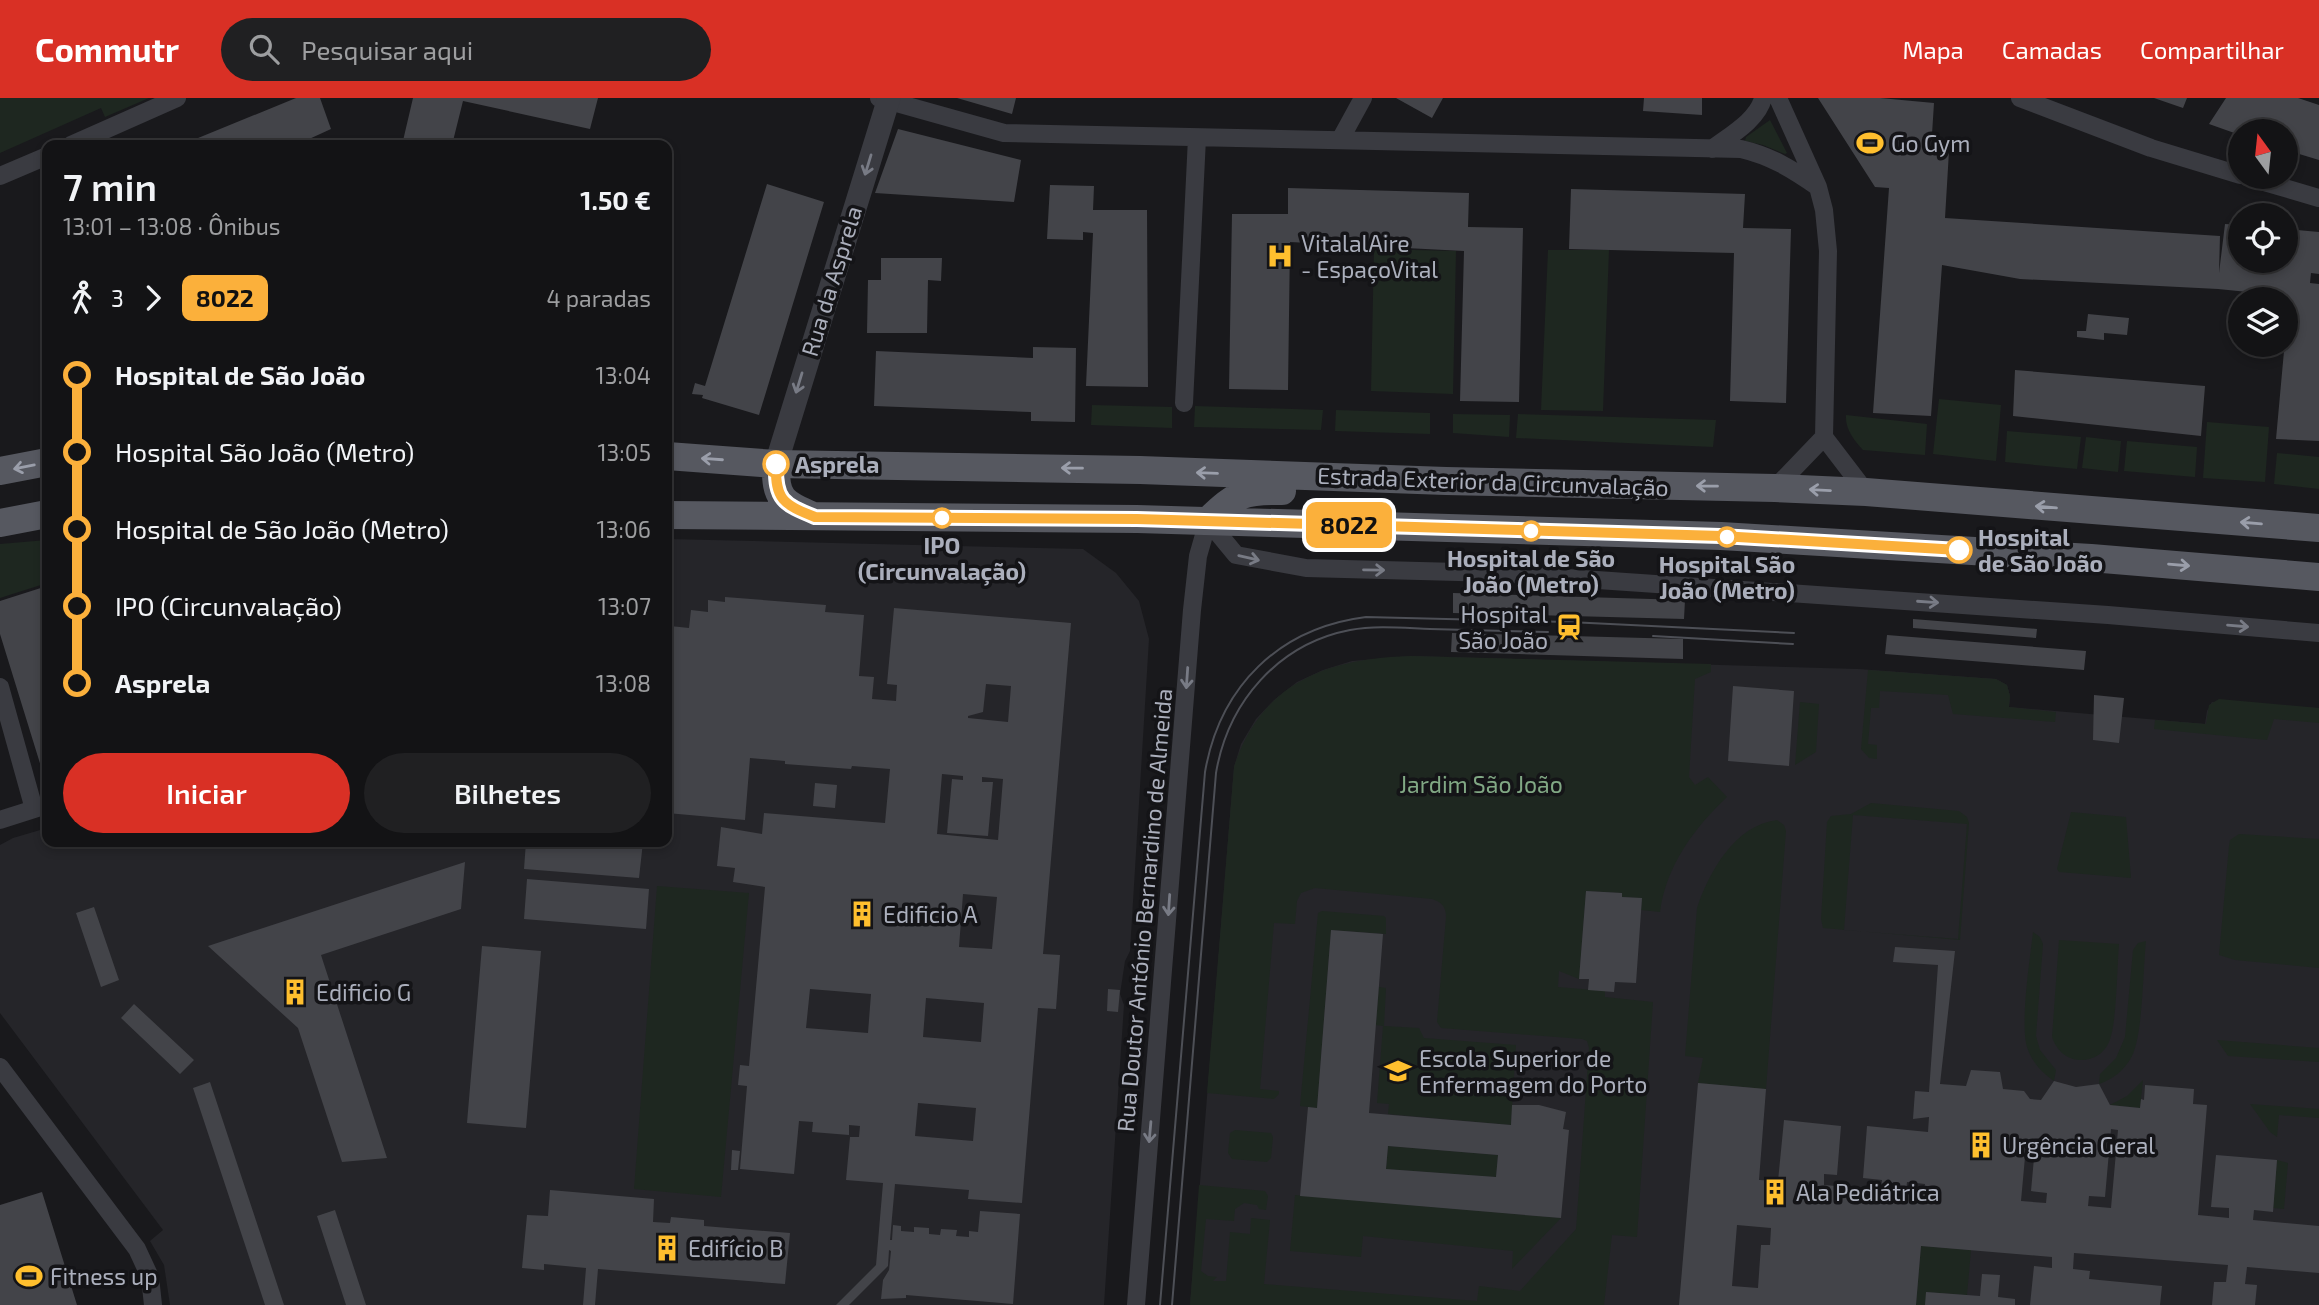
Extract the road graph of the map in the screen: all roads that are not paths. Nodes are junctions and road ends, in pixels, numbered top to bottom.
1 (177, 98) edge
2 (1363, 98) edge
3 (1763, 98) edge
4 (1778, 98) edge
5 (2021, 98) edge
6 (885, 99) edge
7 (1197, 138) junction
8 (85, 140) edge
9 (1340, 140) junction
10 (1712, 149) junction
11 (42, 158) edge
12 (2228, 171) edge
13 (0, 176) edge
14 (1818, 187) junction
15 (2288, 189) edge
16 (2319, 198) edge
17 (1184, 403) dead end
18 (1824, 437) junction
19 (672, 456) edge
20 (42, 463) edge
21 (767, 463) junction
22 (0, 471) edge
23 (1422, 480) junction
24 (1775, 488) junction
25 (1866, 492) junction
26 (42, 515) edge
27 (672, 515) edge
28 (743, 515) junction
29 (815, 517) junction
30 (1208, 521) junction
31 (0, 523) edge
32 (2319, 528) edge
33 (2319, 577) edge
34 (2319, 633) edge
35 (0, 687) edge
36 (41, 807) edge
37 (0, 820) edge
38 (0, 1067) edge
39 (153, 1305) edge
40 (1136, 1305) edge

1 - 8 street
2 - 9 street
3 - 10 street
4 - 14 street
5 - 12 street
6 - 7 street
6 -> 21 street, Rua da Asprela
7 - 9 street
7 - 17 street
9 - 10 street
10 - 14 street
11 - 13 street
14 - 18 street
15 - 16 street
18 - 24 street
18 - 25 street
21 -> 19 main road, Estrada Exterior da Circunvalação
20 -> 22 main road
23 -> 21 main road, Estrada Exterior da Circunvalação
21 - 28 main road
21 - 29 main road
24 -> 23 main road, Estrada Exterior da Circunvalação
23 - 30 main road
25 -> 24 main road, Estrada Exterior da Circunvalação
32 -> 25 main road, Estrada Exterior da Circunvalação
26 - 31 main road
27 - 28 main road
28 - 29 main road
29 - 30 main road
30 -> 33 main road
30 -> 34 street
30 -> 40 street, Rua Doutor António Bernardino de Almeida
35 - 36 street
36 - 37 street
38 - 39 street

